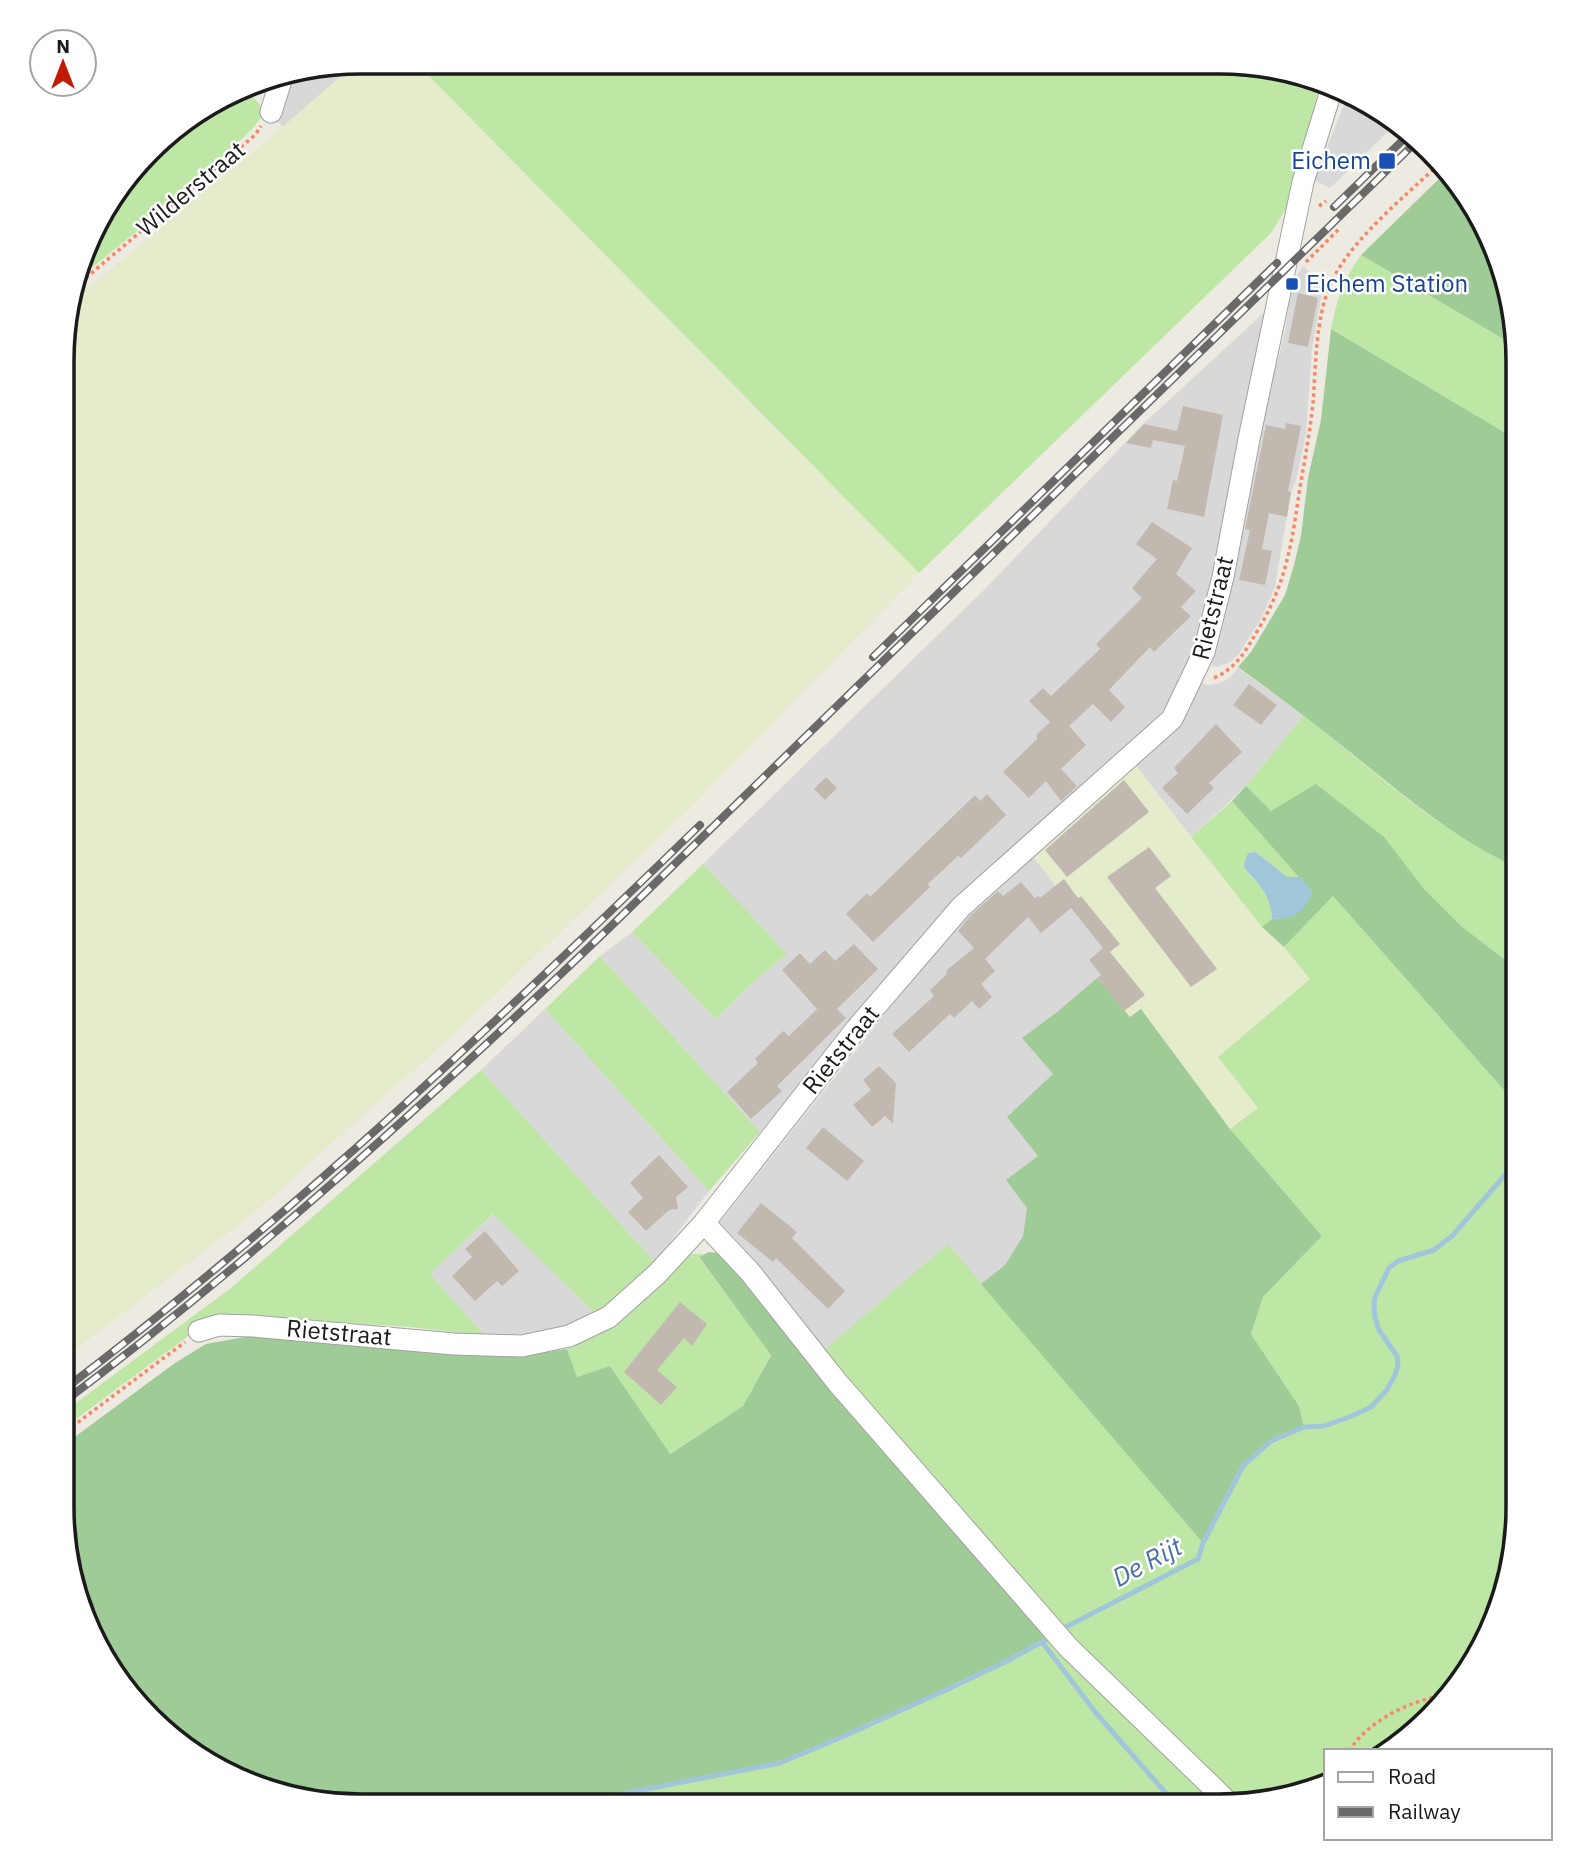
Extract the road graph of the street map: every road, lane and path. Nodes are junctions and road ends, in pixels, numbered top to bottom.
1 (279, 85) edge
2 (1330, 95) edge
3 (271, 112) joint
4 (1434, 169) edge
5 (1339, 229) dead end
6 (1285, 271) junction
7 (86, 278) edge
8 (1196, 673) junction
9 (704, 1223) junction
10 (199, 1331) joint
11 (74, 1425) edge
12 (1434, 1699) edge
13 (1351, 1749) edge
14 (1220, 1794) edge

1 - 3 street
2 - 6 street, Rietstraat
3 - 7 path, Wilderstraat
4 - 8 path
5 - 6 path
6 - 8 street, Rietstraat
8 - 9 street, Rietstraat
9 - 10 street, Rietstraat
9 - 14 street
10 - 11 path
12 - 13 path

